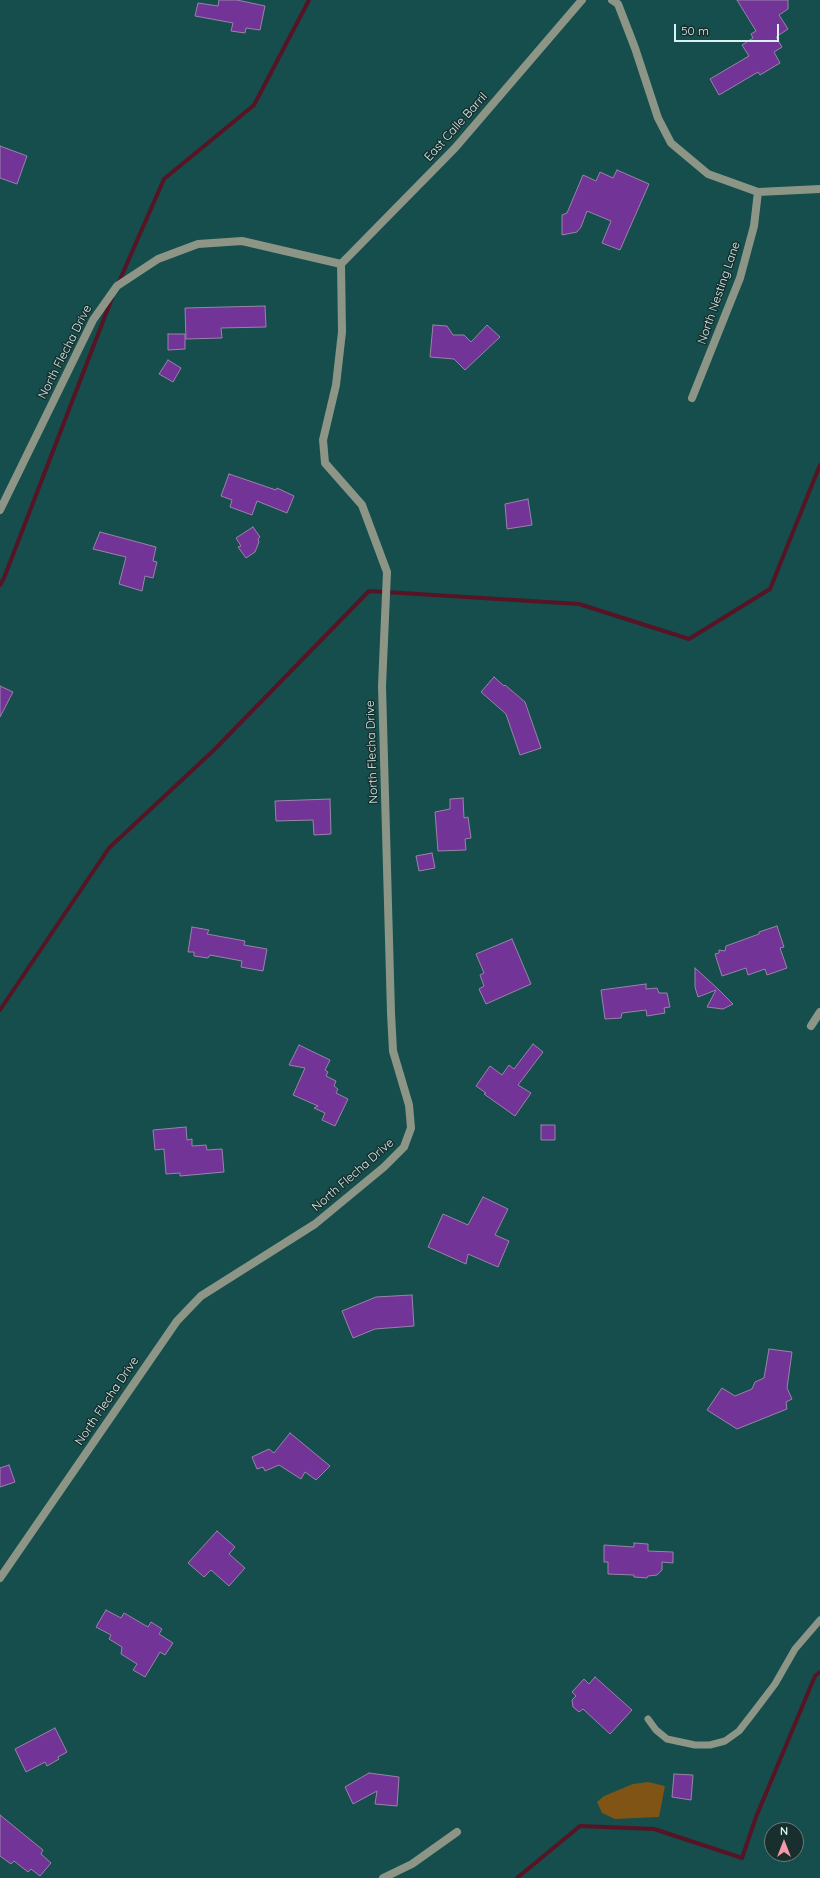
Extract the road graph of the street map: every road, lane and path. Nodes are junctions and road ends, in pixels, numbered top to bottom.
1 (582, 0) edge
2 (612, 0) edge
3 (820, 189) edge
4 (758, 192) junction
5 (341, 264) junction
6 (692, 398) dead end
7 (0, 510) edge
8 (820, 1012) edge
9 (811, 1026) dead end
10 (0, 1578) edge
11 (820, 1620) edge
12 (648, 1719) dead end
13 (457, 1832) dead end
14 (383, 1878) edge

1 - 5 street, East Calle Barril
2 - 4 street
3 - 4 street
4 - 6 street, North Nesting Lane
5 - 7 street, North Flecha Drive
5 - 10 street, North Flecha Drive
8 - 9 street
11 - 12 lane
13 - 14 street

